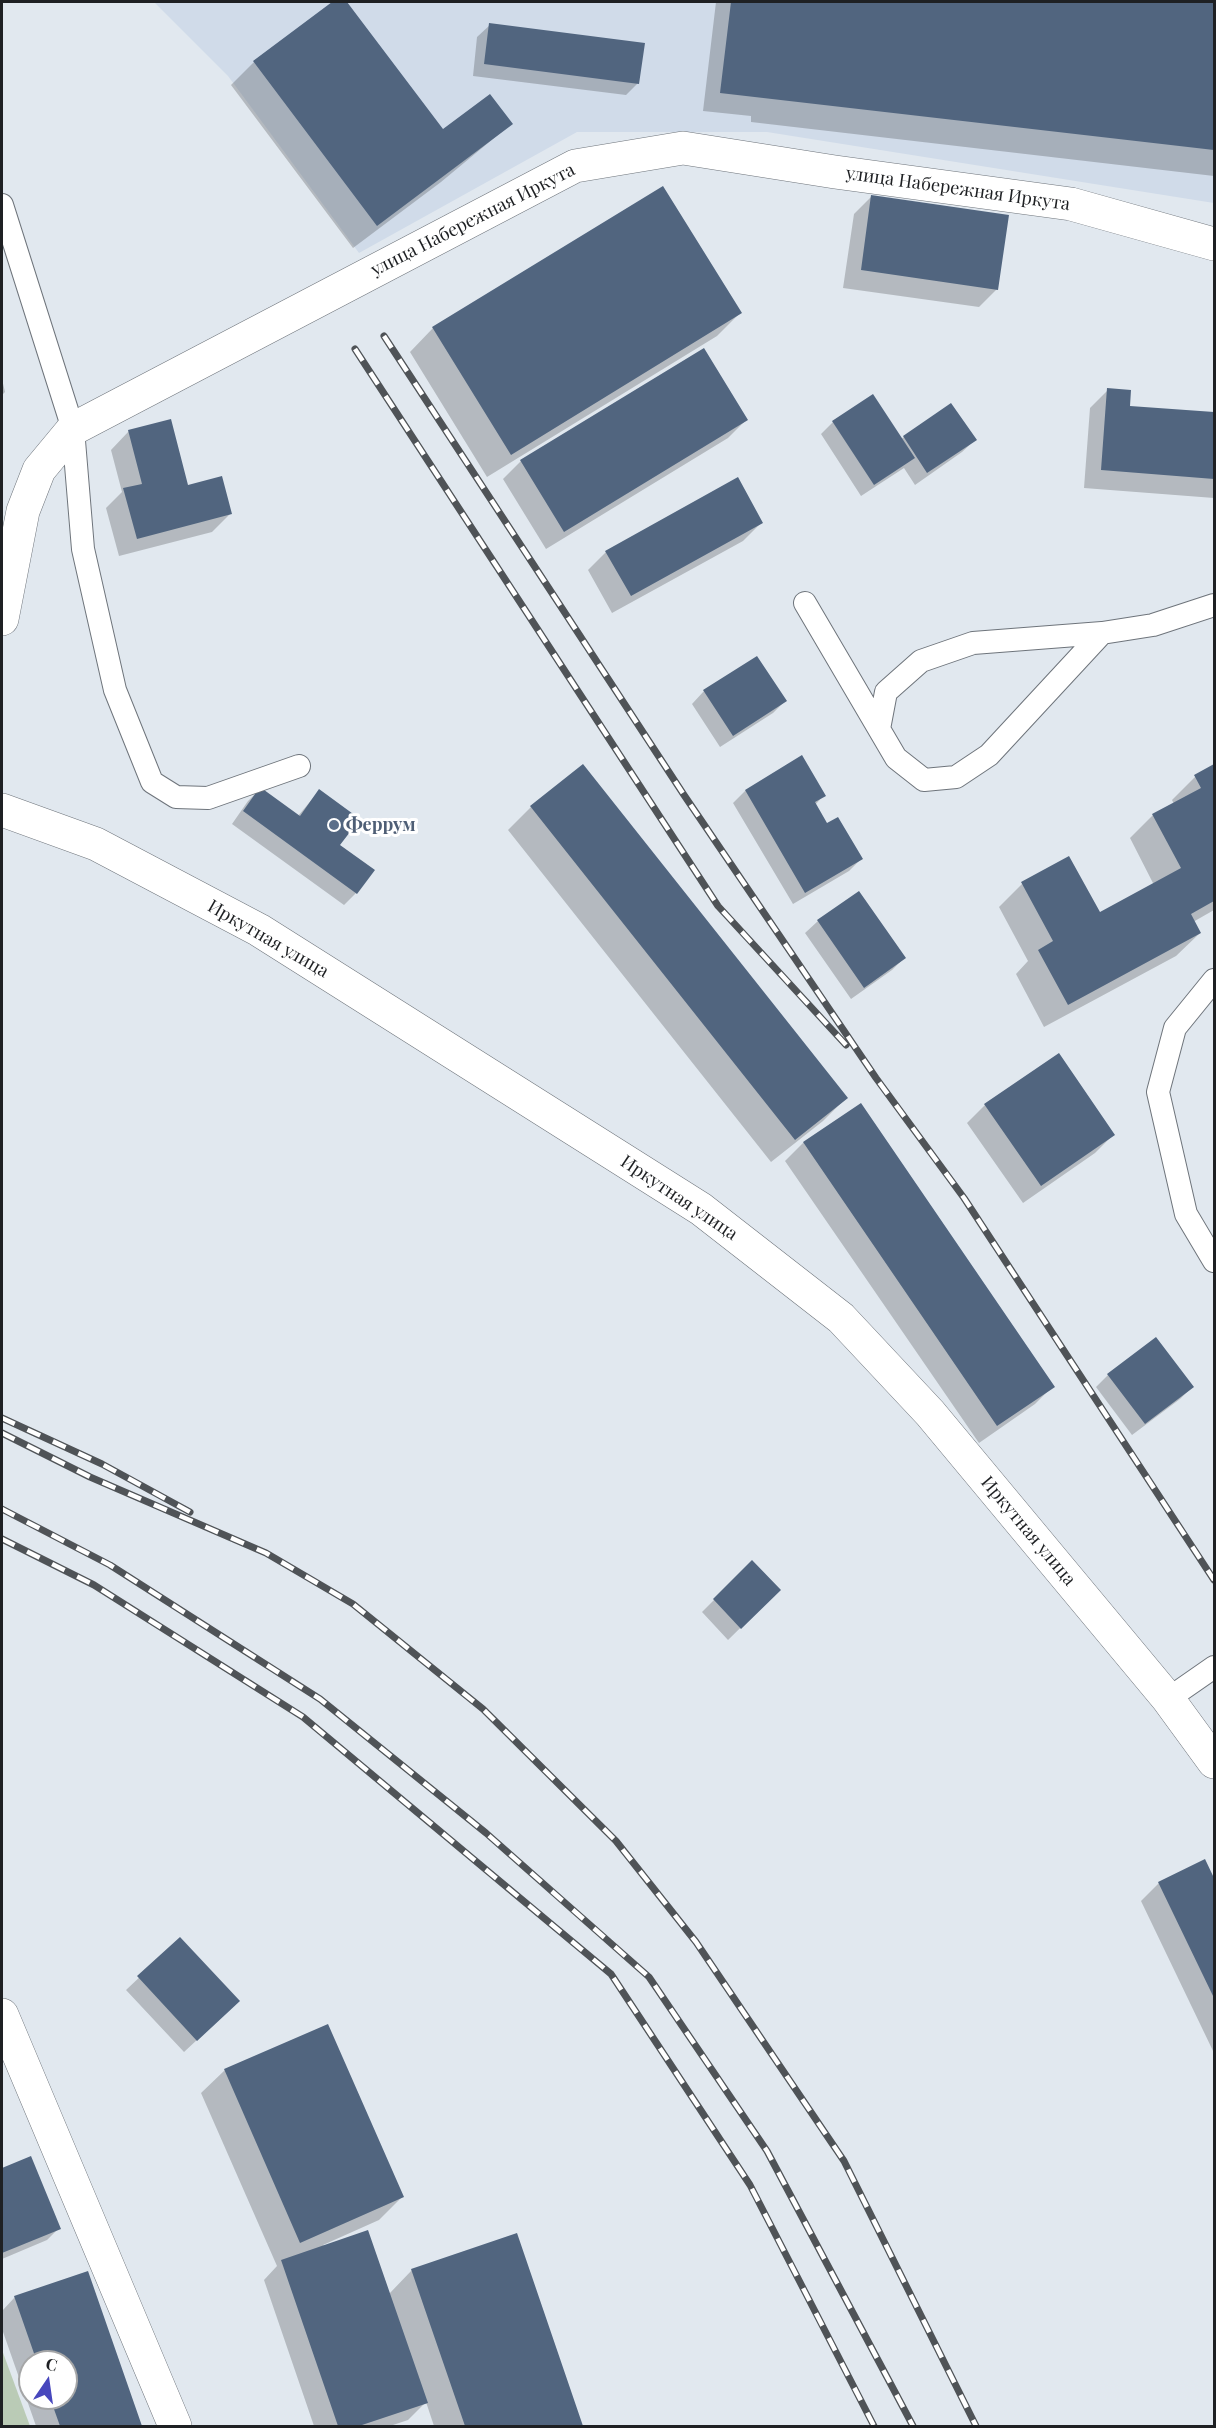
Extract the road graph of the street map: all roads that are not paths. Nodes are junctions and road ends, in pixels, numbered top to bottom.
1 (2, 205) edge
2 (1215, 244) edge
3 (73, 429) junction
4 (805, 603) dead end
5 (1215, 605) edge
6 (2, 619) edge
7 (1102, 633) junction
8 (879, 729) junction
9 (299, 766) dead end
10 (2, 810) edge
11 (1215, 980) edge
12 (1215, 1261) edge
13 (1215, 1667) edge
14 (1168, 1699) junction
15 (1215, 1762) edge
16 (2, 2015) edge
17 (174, 2427) edge

1 - 3 lane
2 - 3 street, улица Набережная Иркута
3 - 6 street, улица Набережная Иркута
3 - 9 lane
4 - 8 lane
5 - 7 lane
7 - 8 lane
7 - 8 lane
10 - 14 street, Иркутная улица
11 - 12 lane
13 - 14 lane
14 - 15 street, Иркутная улица
16 - 17 street

